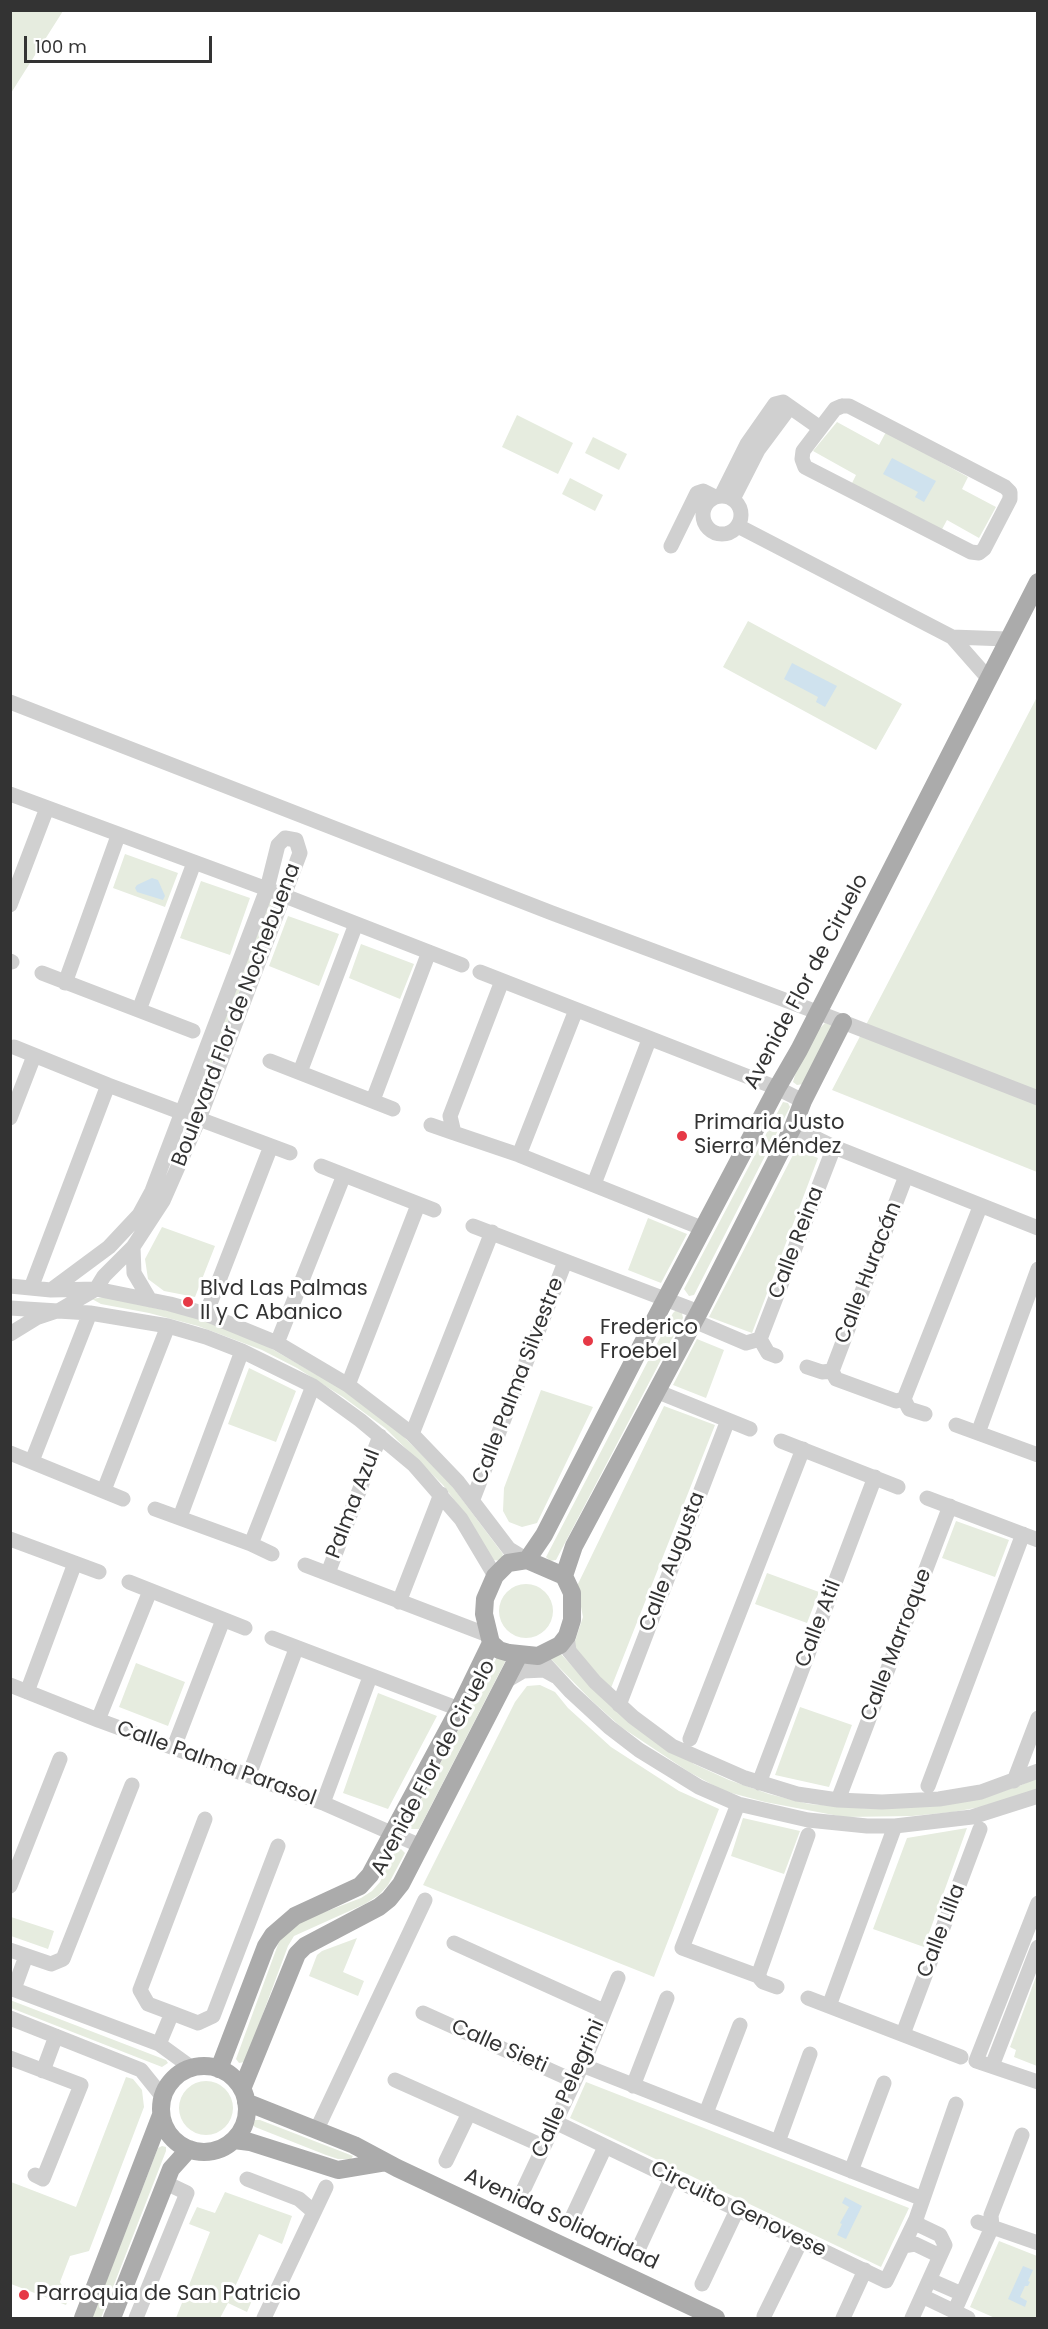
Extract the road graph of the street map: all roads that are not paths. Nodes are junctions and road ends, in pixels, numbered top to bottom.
1 (820, 429) junction
2 (723, 497) junction
3 (738, 526) junction
4 (671, 546) dead end
5 (1038, 582) edge
6 (952, 637) junction
7 (1007, 639) junction
8 (988, 678) junction
9 (10, 702) edge
10 (10, 794) edge
11 (47, 808) junction
12 (289, 810) junction
13 (118, 836) junction
14 (285, 838) junction
15 (194, 863) junction
16 (260, 887) junction
17 (289, 898) junction
18 (10, 905) edge
19 (356, 924) junction
20 (429, 952) junction
21 (462, 965) dead end
22 (480, 972) dead end
23 (42, 973) dead end
24 (502, 981) junction
25 (65, 983) junction
26 (138, 1010) junction
27 (576, 1010) junction
28 (817, 1012) junction
29 (843, 1022) junction
30 (193, 1031) dead end
31 (649, 1040) junction
32 (15, 1047) dead end
33 (34, 1056) junction
34 (270, 1060) dead end
35 (300, 1072) junction
36 (108, 1085) junction
37 (777, 1088) junction
38 (1038, 1098) edge
39 (373, 1100) junction
40 (803, 1101) junction
41 (393, 1109) dead end
42 (181, 1112) junction
43 (10, 1118) edge
44 (199, 1119) junction
45 (431, 1125) dead end
46 (793, 1127) junction
47 (454, 1133) junction
48 (271, 1146) junction
49 (834, 1147) junction
50 (290, 1153) dead end
51 (519, 1155) junction
52 (321, 1166) dead end
53 (344, 1175) junction
54 (906, 1176) junction
55 (594, 1184) junction
56 (418, 1204) junction
57 (981, 1207) junction
58 (434, 1210) dead end
59 (473, 1226) dead end
60 (1038, 1228) edge
61 (704, 1230) junction
62 (492, 1233) junction
63 (133, 1247) junction
64 (565, 1262) junction
65 (1038, 1269) edge
66 (10, 1286) edge
67 (31, 1288) junction
68 (96, 1289) junction
69 (51, 1290) junction
70 (150, 1300) junction
71 (667, 1300) junction
72 (13, 1310) edge
73 (60, 1310) junction
74 (90, 1313) junction
75 (206, 1314) junction
76 (695, 1316) junction
77 (168, 1326) junction
78 (10, 1334) edge
79 (760, 1339) junction
80 (277, 1343) junction
81 (242, 1351) junction
82 (776, 1356) dead end
83 (807, 1367) dead end
84 (832, 1371) junction
85 (348, 1385) junction
86 (313, 1386) junction
87 (656, 1391) junction
88 (904, 1399) junction
89 (925, 1414) dead end
90 (728, 1420) junction
91 (956, 1425) dead end
92 (750, 1429) dead end
93 (978, 1433) junction
94 (412, 1434) junction
95 (380, 1436) junction
96 (781, 1441) dead end
97 (803, 1449) junction
98 (10, 1453) edge
99 (1038, 1455) edge
100 (32, 1461) junction
101 (875, 1477) junction
102 (898, 1486) dead end
103 (104, 1490) junction
104 (441, 1494) junction
105 (927, 1498) dead end
106 (123, 1499) dead end
107 (473, 1499) junction
108 (950, 1506) junction
109 (155, 1509) dead end
110 (180, 1517) junction
111 (1030, 1537) edge
112 (10, 1539) edge
113 (251, 1544) junction
114 (272, 1554) dead end
115 (527, 1560) junction
116 (75, 1563) junction
117 (305, 1565) dead end
118 (99, 1572) dead end
119 (328, 1573) junction
120 (495, 1576) junction
121 (564, 1576) junction
122 (129, 1582) dead end
123 (150, 1591) junction
124 (399, 1602) junction
125 (223, 1620) junction
126 (245, 1628) dead end
127 (567, 1636) junction
128 (272, 1638) dead end
129 (490, 1639) junction
130 (296, 1649) junction
131 (519, 1654) junction
132 (538, 1656) junction
133 (370, 1677) junction
134 (558, 1678) junction
135 (506, 1681) junction
136 (10, 1685) edge
137 (27, 1692) junction
138 (619, 1705) junction
139 (459, 1709) junction
140 (1038, 1718) edge
141 (98, 1720) junction
142 (690, 1739) dead end
143 (174, 1747) junction
144 (60, 1759) dead end
145 (1038, 1771) edge
146 (249, 1775) junction
147 (761, 1777) junction
148 (1014, 1781) junction
149 (132, 1785) dead end
150 (927, 1786) dead end
151 (1038, 1796) edge
152 (838, 1800) junction
153 (323, 1803) junction
154 (735, 1810) junction
155 (205, 1819) dead end
156 (896, 1826) junction
157 (980, 1829) dead end
158 (393, 1835) junction
159 (808, 1835) dead end
160 (278, 1846) dead end
161 (421, 1846) junction
162 (10, 1886) edge
163 (425, 1900) dead end
164 (1038, 1903) edge
165 (454, 1943) dead end
166 (1038, 1947) edge
167 (10, 1950) edge
168 (26, 1956) junction
169 (758, 1976) junction
170 (618, 1978) dead end
171 (777, 1987) dead end
172 (12, 1988) edge
173 (667, 1998) dead end
174 (808, 1998) dead end
175 (829, 2006) junction
176 (604, 2011) junction
177 (172, 2013) junction
178 (423, 2013) dead end
179 (10, 2018) edge
180 (740, 2025) dead end
181 (903, 2034) junction
182 (56, 2036) junction
183 (159, 2044) junction
184 (11, 2053) edge
185 (810, 2054) dead end
186 (969, 2059) junction
187 (582, 2065) junction
188 (992, 2066) junction
189 (192, 2068) junction
190 (219, 2069) junction
191 (43, 2071) junction
192 (395, 2080) dead end
193 (574, 2080) junction
194 (1038, 2082) edge
195 (884, 2083) dead end
196 (633, 2086) junction
197 (162, 2096) junction
198 (244, 2096) junction
199 (956, 2104) dead end
200 (469, 2113) junction
201 (706, 2113) junction
202 (162, 2115) junction
203 (555, 2122) junction
204 (317, 2129) junction
205 (1022, 2135) dead end
206 (234, 2140) junction
207 (778, 2142) junction
208 (543, 2146) junction
209 (605, 2147) junction
210 (189, 2149) junction
211 (386, 2162) junction
212 (446, 2162) dead end
213 (851, 2170) junction
214 (35, 2175) dead end
215 (247, 2179) dead end
216 (671, 2179) junction
217 (172, 2186) junction
218 (326, 2187) dead end
219 (519, 2199) dead end
220 (923, 2199) junction
221 (737, 2210) junction
222 (314, 2212) junction
223 (570, 2222) dead end
224 (919, 2223) junction
225 (985, 2224) junction
226 (801, 2241) junction
227 (1038, 2243) edge
228 (909, 2245) junction
229 (636, 2254) dead end
230 (940, 2256) junction
231 (865, 2270) junction
232 (930, 2280) junction
233 (702, 2284) dead end
234 (962, 2295) junction
235 (922, 2296) junction
236 (954, 2312) junction
237 (764, 2316) dead end
238 (82, 2319) edge
239 (112, 2319) edge
240 (136, 2319) edge
241 (264, 2319) edge
242 (716, 2319) edge
243 (843, 2319) edge
244 (968, 2319) edge

1 - 1 street
1 - 2 street
2 - 3 street
2 - 3 street
2 - 4 street
3 - 6 street
5 - 7 main road, Avenide Flor de Ciruelo
6 - 7 street
6 - 8 street
7 - 8 main road, Avenide Flor de Ciruelo
8 - 28 main road, Avenide Flor de Ciruelo
9 - 12 street
10 - 11 street
11 - 13 street
11 - 18 street
12 - 14 street
12 - 28 street
13 - 15 street
13 - 25 street
14 - 16 street, Boulevard Flor de Nochebuena
14 - 17 street, Boulevard Flor de Nochebuena
15 - 16 street
15 - 26 street
16 - 17 street
16 - 42 street, Boulevard Flor de Nochebuena
17 - 19 street
17 - 44 street, Boulevard Flor de Nochebuena
19 - 20 street
19 - 35 street
20 - 21 street
20 - 39 street
22 - 24 street
23 - 25 street
24 - 27 street
24 - 47 street
25 - 26 street
26 - 30 street
27 - 31 street
27 - 51 street
28 - 29 street
28 - 37 main road, Avenide Flor de Ciruelo
29 - 38 street
29 - 40 main road
31 - 37 street
31 - 55 street
32 - 33 street
33 - 36 street
33 - 43 street
34 - 35 street
35 - 39 street
36 - 42 street
36 - 67 street
37 - 40 street
37 - 61 main road, Avenide Flor de Ciruelo
39 - 41 street
40 - 46 main road
42 - 44 street
42 - 69 street, Boulevard Flor de Nochebuena
44 - 48 street
44 - 63 street, Boulevard Flor de Nochebuena
45 - 47 street
46 - 49 street
46 - 76 main road
47 - 51 street
48 - 50 street
48 - 75 street
49 - 54 street
49 - 79 street, Calle Reina
51 - 55 street
52 - 53 street
53 - 56 street
53 - 80 street
54 - 57 street
54 - 84 street, Calle Huracán
55 - 61 street
56 - 58 street
56 - 85 street
57 - 60 street
57 - 88 street
59 - 62 street, Calle Palma Silvestre
61 - 71 main road, Avenide Flor de Ciruelo
62 - 64 street, Calle Palma Silvestre
62 - 94 street
63 - 68 street, Boulevard Flor de Nochebuena
63 - 70 street
64 - 71 street, Calle Palma Silvestre
64 - 107 street, Calle Palma Silvestre
65 - 93 street
66 - 67 street
67 - 69 street
68 - 69 street
68 - 70 street
68 - 73 street, Boulevard Flor de Nochebuena
69 - 72 street, Boulevard Flor de Nochebuena
70 - 75 street
71 - 76 street, Calle Palma Silvestre
71 - 115 main road, Avenide Flor de Ciruelo
72 - 73 street
73 - 74 street
73 - 78 street, Boulevard Flor de Nochebuena
74 - 77 street
74 - 100 street
75 - 80 street
76 - 79 street
76 - 87 main road
77 - 81 street
77 - 103 street
79 - 82 street
80 - 85 street
81 - 86 street
81 - 110 street
83 - 84 street, Calle Huracán
84 - 88 street, Calle Huracán
85 - 94 street
86 - 95 street
86 - 113 street
87 - 90 street
87 - 121 main road
88 - 89 street, Calle Huracán
90 - 92 street
90 - 138 street, Calle Augusta
91 - 93 street
93 - 99 street
94 - 107 street
95 - 104 street
95 - 119 street, Palma Azul
96 - 97 street
97 - 101 street
97 - 142 street
98 - 100 street
100 - 103 street
101 - 102 street
101 - 147 street, Calle Atil
103 - 106 street
104 - 120 street
104 - 124 street
105 - 108 street
107 - 115 street
108 - 111 street
108 - 152 street, Calle Marroque
109 - 110 street
110 - 113 street
111 - 150 street
112 - 116 street
113 - 114 street
115 - 120 main road
115 - 121 main road
116 - 118 street
116 - 137 street
117 - 119 street, Palma Azul
119 - 124 street, Palma Azul
120 - 129 main road
121 - 127 main road
122 - 123 street
123 - 125 street
123 - 141 street
124 - 129 street, Palma Azul
125 - 126 street
125 - 143 street
127 - 132 main road
127 - 138 street
128 - 130 street
129 - 131 main road
129 - 139 main road, Avenide Flor de Ciruelo
130 - 133 street
130 - 146 street
131 - 132 main road
131 - 135 main road, Avenide Flor de Ciruelo
132 - 134 street
133 - 139 street
133 - 153 street
134 - 135 street
134 - 154 street
135 - 161 main road, Avenide Flor de Ciruelo
136 - 137 street, Calle Palma Parasol
137 - 141 street, Calle Palma Parasol
138 - 147 street
139 - 158 main road, Avenide Flor de Ciruelo
140 - 148 street
141 - 143 street, Calle Palma Parasol
143 - 146 street, Calle Palma Parasol
144 - 162 street
145 - 148 street
146 - 153 street, Calle Palma Parasol
147 - 152 street
148 - 152 street
149 - 168 street
151 - 156 street
153 - 158 street, Calle Palma Parasol
154 - 156 street
154 - 169 street
155 - 177 street
156 - 175 street
157 - 181 street, Calle Lilla
158 - 161 street, Calle Palma Parasol
158 - 190 main road, Avenide Flor de Ciruelo
159 - 169 street
160 - 177 street
161 - 198 main road, Avenide Flor de Ciruelo
163 - 204 street
164 - 186 street
165 - 176 street
166 - 188 street
167 - 168 street
168 - 172 street
169 - 171 street
170 - 176 street, Calle Pelegrini
172 - 183 street
173 - 196 street
174 - 175 street
175 - 181 street
176 - 187 street, Calle Pelegrini
177 - 183 street
178 - 193 street, Calle Sieti
179 - 182 street
180 - 201 street
181 - 186 street
182 - 191 street
182 - 197 street
183 - 189 street
184 - 191 street
185 - 207 street
186 - 188 street
187 - 193 street, Calle Pelegrini
187 - 196 street
188 - 194 street
189 - 190 main road
189 - 197 main road
190 - 198 main road
191 - 214 street
192 - 200 street
193 - 203 street, Calle Pelegrini
195 - 213 street
196 - 201 street
197 - 202 main road
198 - 204 main road, Avenida Solidaridad
198 - 206 main road
199 - 220 street, Circuito Genovese
200 - 208 street
200 - 212 street
201 - 207 street
202 - 210 main road
202 - 238 main road
203 - 208 street, Calle Pelegrini
203 - 209 street, Circuito Genovese
204 - 211 main road, Avenida Solidaridad
205 - 225 street
206 - 210 main road
206 - 211 main road
207 - 213 street
208 - 219 street, Calle Pelegrini
209 - 216 street, Circuito Genovese
209 - 223 street
210 - 217 main road
211 - 242 main road, Avenida Solidaridad
213 - 220 street
215 - 222 street
216 - 221 street, Circuito Genovese
216 - 229 street
217 - 239 main road
217 - 240 street
218 - 222 street
220 - 224 street, Circuito Genovese
221 - 226 street, Circuito Genovese
221 - 233 street
222 - 241 street
224 - 228 street, Circuito Genovese
224 - 230 street
225 - 227 street
225 - 234 street
226 - 231 street, Circuito Genovese
226 - 237 street
228 - 230 street
228 - 231 street, Circuito Genovese
230 - 232 street
231 - 243 street
232 - 234 street
232 - 235 street
232 - 235 street
234 - 236 street
235 - 236 street
236 - 244 street

